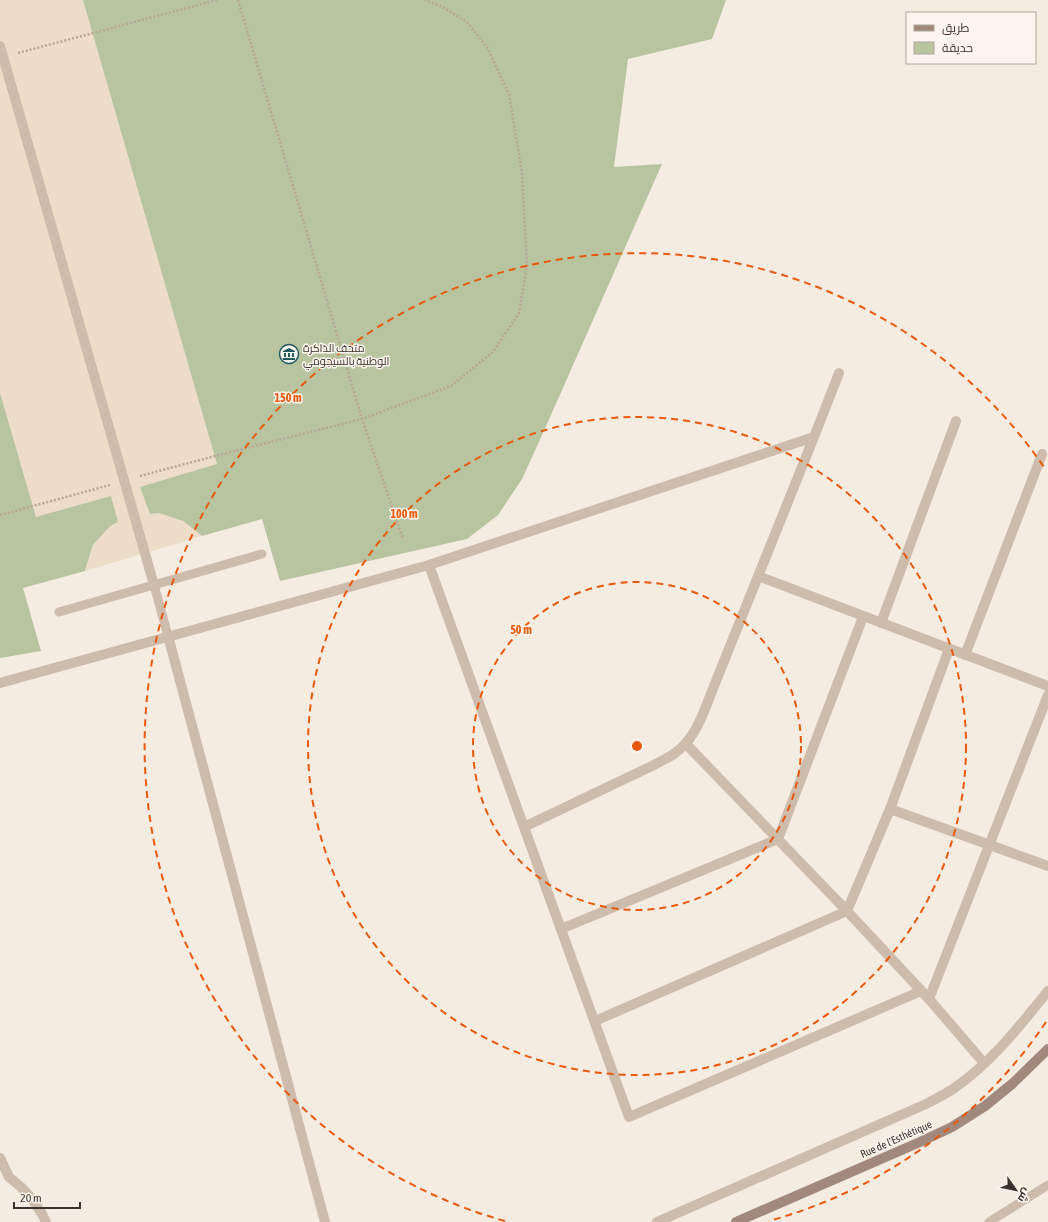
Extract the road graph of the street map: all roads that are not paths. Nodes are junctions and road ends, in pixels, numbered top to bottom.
1 (0, 46) edge
2 (839, 373) dead end
3 (956, 421) dead end
4 (814, 437) junction
5 (1042, 454) dead end
6 (262, 554) dead end
7 (429, 565) junction
8 (758, 576) junction
9 (154, 585) junction
10 (60, 612) dead end
11 (863, 616) junction
12 (881, 623) junction
13 (168, 636) junction
14 (949, 649) junction
15 (965, 655) junction
16 (0, 683) edge
17 (1048, 686) edge
18 (1048, 695) edge
19 (686, 744) junction
20 (890, 809) junction
21 (524, 827) junction
22 (778, 839) junction
23 (988, 845) junction
24 (1048, 866) edge
25 (847, 910) junction
26 (561, 929) junction
27 (921, 991) junction
28 (1048, 991) edge
29 (929, 999) junction
30 (595, 1021) junction
31 (1048, 1049) edge
32 (984, 1063) junction
33 (0, 1158) edge
34 (4, 1177) edge
35 (1048, 1185) edge
36 (46, 1222) edge
37 (325, 1222) edge
38 (658, 1222) edge
39 (736, 1222) edge
40 (989, 1222) edge

1 - 9 street
2 - 4 street
3 - 12 street
4 - 7 street
4 - 8 street
5 - 15 street
6 - 9 lane
7 - 13 street
7 - 21 street
8 - 11 street
8 - 19 street
9 - 10 lane
9 - 13 lane
11 - 12 street
11 - 22 street
12 - 14 street
13 - 16 street
13 - 37 street
14 - 15 street
14 - 20 street
15 - 17 street
18 - 23 street
19 - 21 street
19 - 22 street
20 - 23 street
20 - 25 street
21 - 26 street
22 - 25 street
22 - 26 street
23 - 24 street
23 - 29 street
25 - 27 street
25 - 30 street
26 - 30 street
27 - 29 street
27 - 30 street
28 - 32 street
29 - 32 street
31 - 39 street, Rue de l'Esthétique
32 - 38 street
33 - 34 street
34 - 36 street
35 - 40 lane

